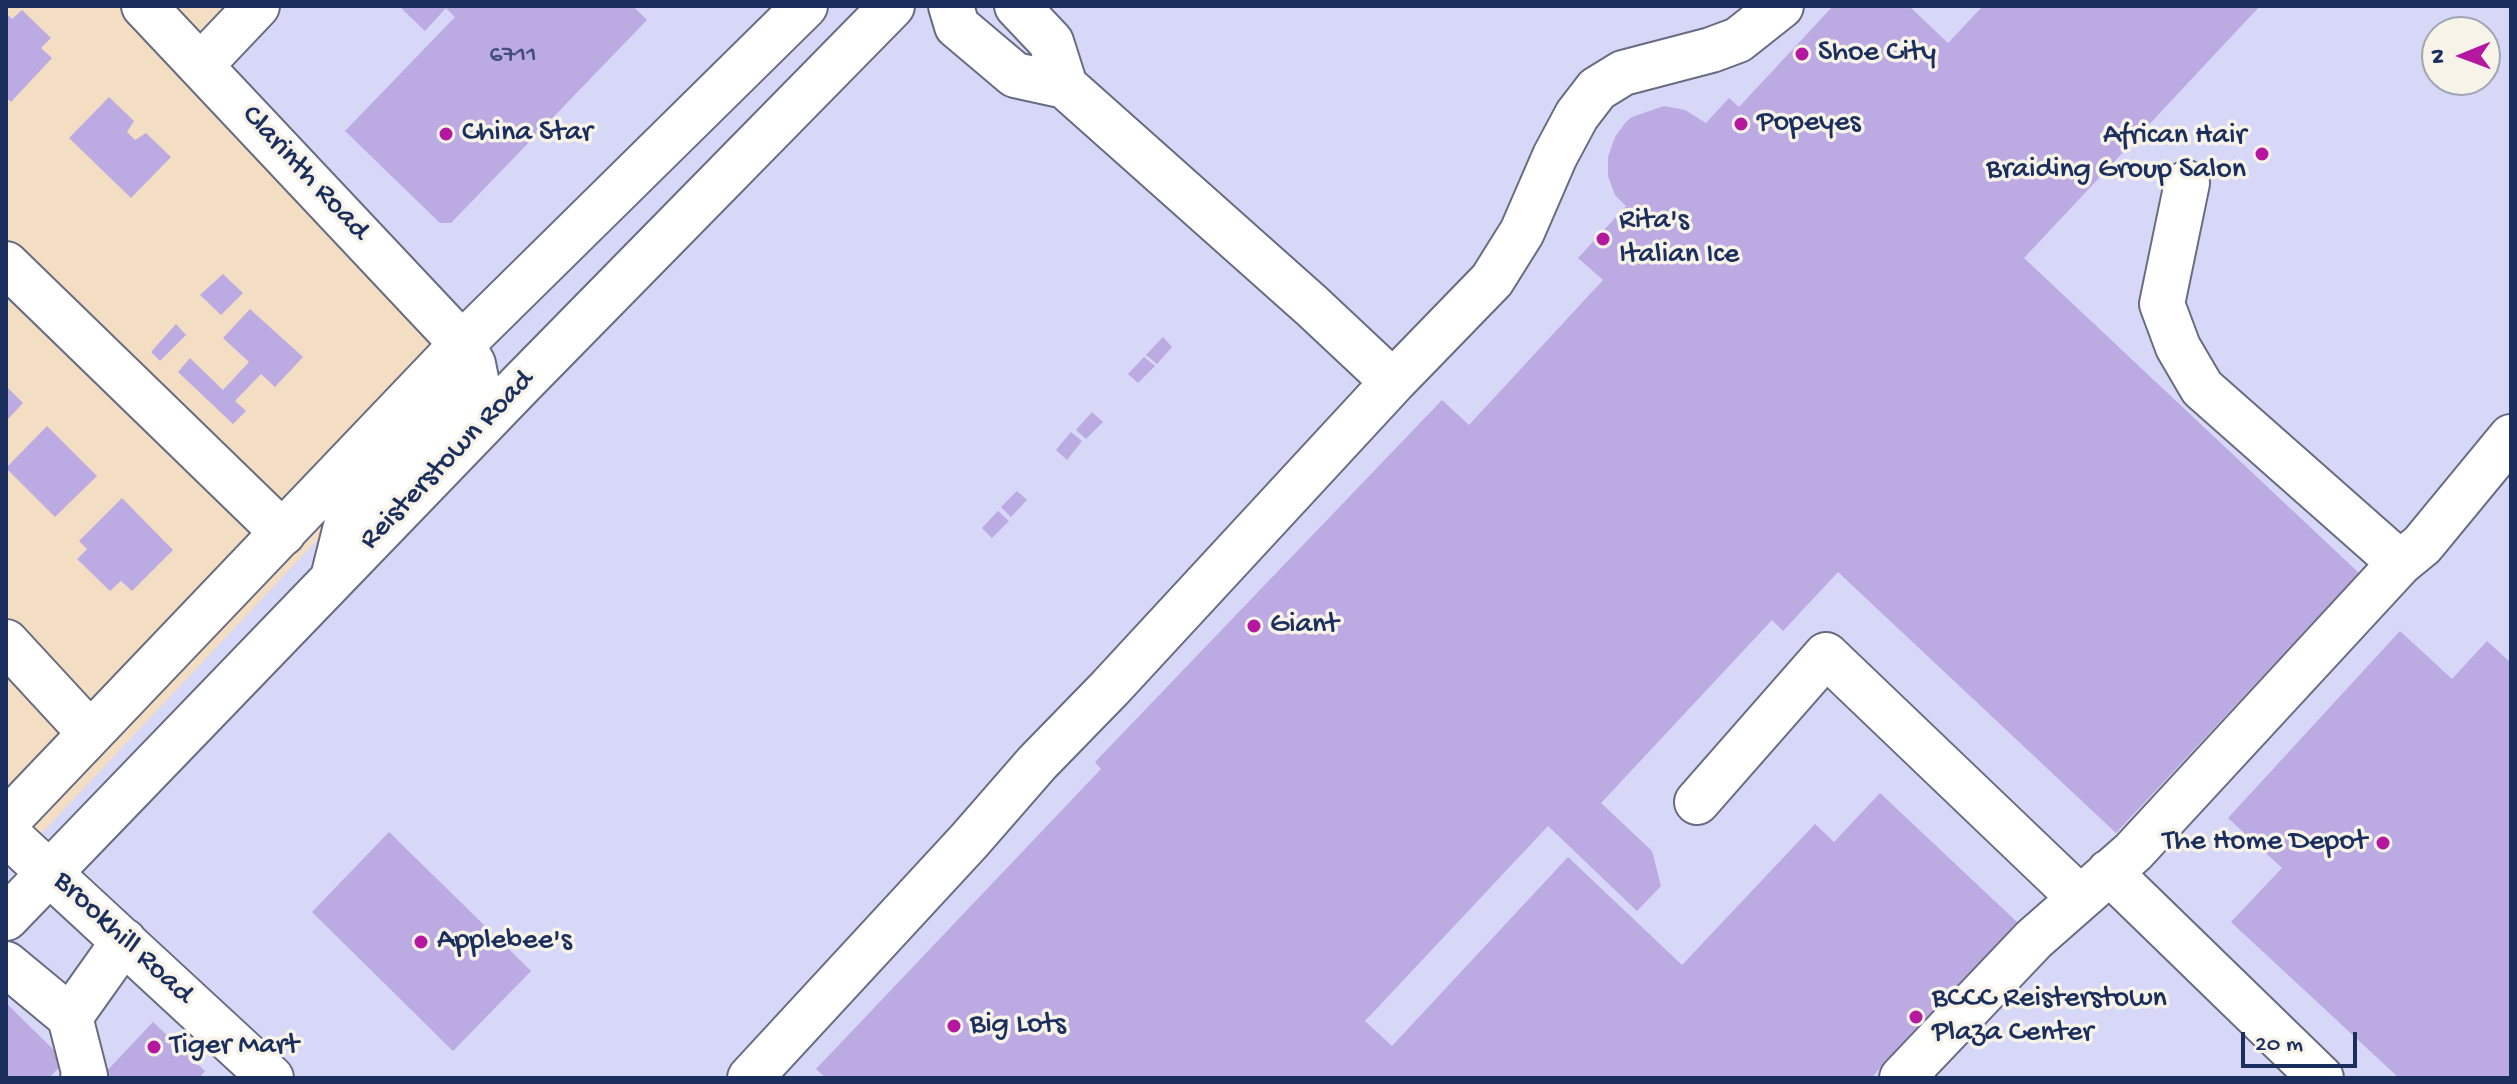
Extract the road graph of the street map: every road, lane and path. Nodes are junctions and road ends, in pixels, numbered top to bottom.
1 (144, 6) edge
2 (257, 6) edge
3 (805, 6) edge
4 (892, 6) edge
5 (951, 6) edge
6 (1017, 6) edge
7 (1781, 6) edge
8 (201, 65) junction
9 (1065, 86) junction
10 (2187, 183) dead end
11 (6, 264) edge
12 (462, 344) junction
13 (1393, 382) junction
14 (2505, 457) edge
15 (283, 533) junction
16 (2400, 563) junction
17 (333, 580) junction
18 (6, 642) edge
19 (90, 733) junction
20 (1697, 802) dead end
21 (6, 822) edge
22 (6, 833) edge
23 (51, 873) junction
24 (2095, 885) junction
25 (6, 918) edge
26 (124, 941) junction
27 (6, 964) edge
28 (70, 1017) junction
29 (753, 1077) edge
30 (83, 1078) edge
31 (271, 1078) edge
32 (1902, 1078) edge
33 (2321, 1078) edge

1 - 8 main road, Clarinth Road
2 - 8 main road
3 - 12 main road
4 - 17 main road, Reisterstown Road
5 - 9 main road
6 - 9 main road
7 - 13 main road
8 - 12 main road, Clarinth Road
9 - 13 main road
10 - 16 main road
11 - 15 main road
12 - 15 main road
12 - 17 main road
13 - 29 main road
14 - 16 main road
15 - 19 main road
16 - 24 main road
17 - 23 main road, Reisterstown Road
18 - 19 main road
19 - 21 main road
20 - 24 main road
22 - 23 main road, Brookhill Road
23 - 25 main road, Reisterstown Road
23 - 26 main road, Brookhill Road
24 - 32 main road
24 - 33 main road
26 - 28 main road
26 - 31 main road, Brookhill Road
27 - 28 main road
28 - 30 main road

